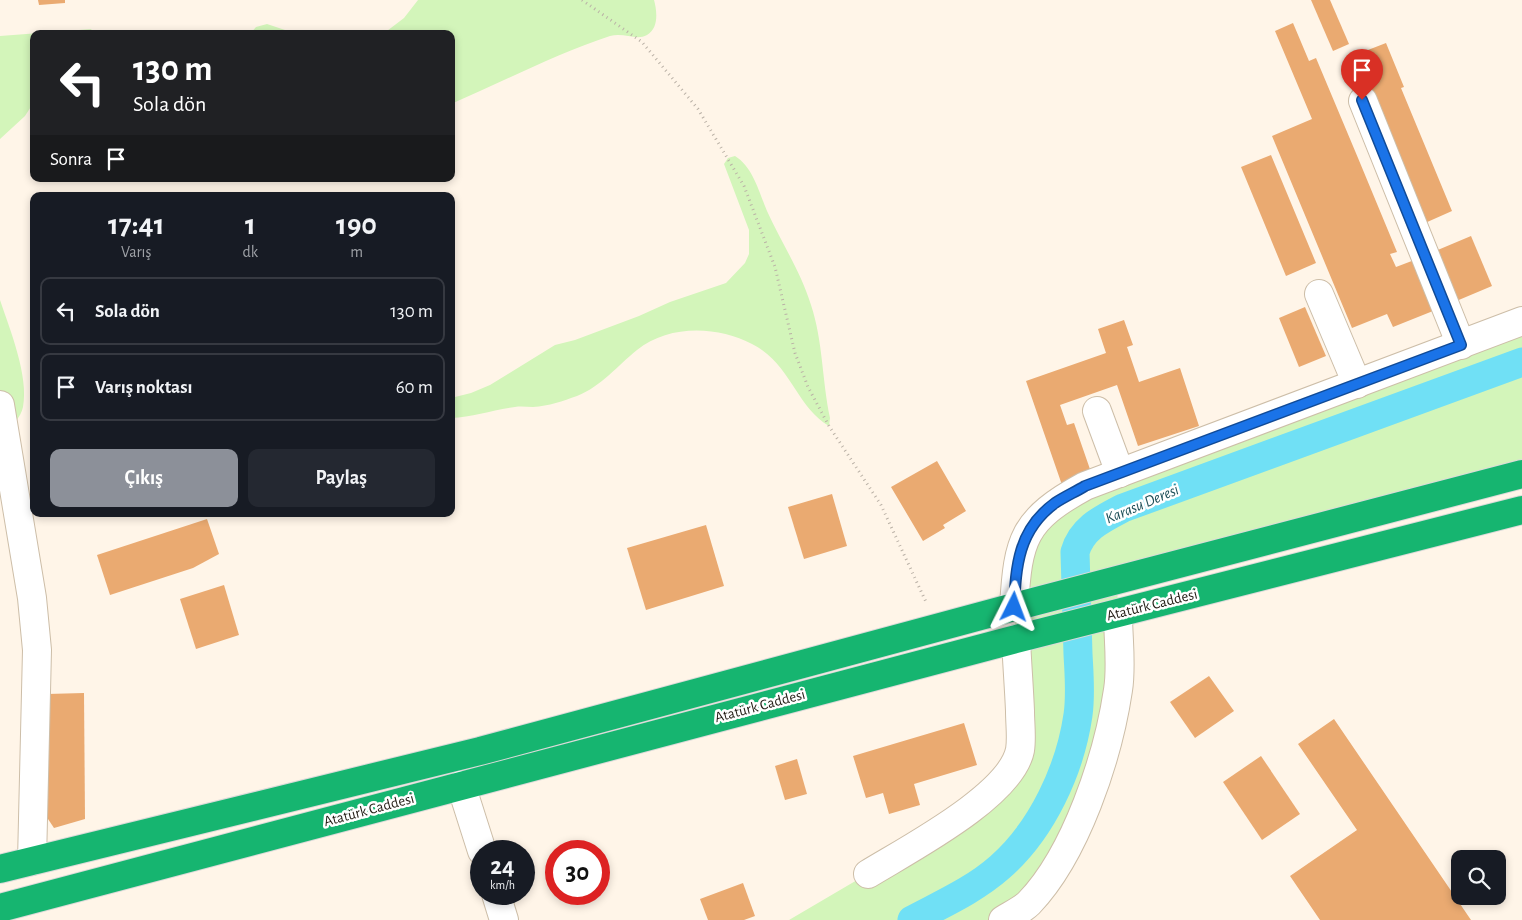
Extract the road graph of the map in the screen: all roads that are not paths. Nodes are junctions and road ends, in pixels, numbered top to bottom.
1 (1362, 100) dead end
2 (1319, 294) dead end
3 (1522, 321) edge
4 (1461, 345) junction
5 (1357, 384) junction
6 (0, 405) edge
7 (1097, 411) dead end
8 (1120, 474) junction
9 (1522, 474) edge
10 (1522, 510) edge
11 (1014, 607) junction
12 (1118, 614) junction
13 (1016, 639) junction
14 (461, 785) junction
15 (478, 840) edge
16 (32, 861) junction
17 (0, 869) edge
18 (868, 874) dead end
19 (499, 905) edge
20 (0, 908) edge
21 (1025, 912) edge
22 (504, 920) edge
23 (1003, 920) edge

1 - 4 street
2 - 5 street
3 - 4 street
4 - 5 street
5 - 8 street
6 - 16 street
7 - 8 street
8 - 11 street
9 - 11 highway, Atatürk Caddesi
10 - 12 highway, Atatürk Caddesi
11 - 16 highway, Atatürk Caddesi
12 - 13 highway, Atatürk Caddesi
12 - 21 street
13 - 14 highway, Atatürk Caddesi
13 - 18 street
14 - 15 street
14 - 20 highway, Atatürk Caddesi
16 - 17 highway, Atatürk Caddesi
19 - 22 street
21 - 23 street

